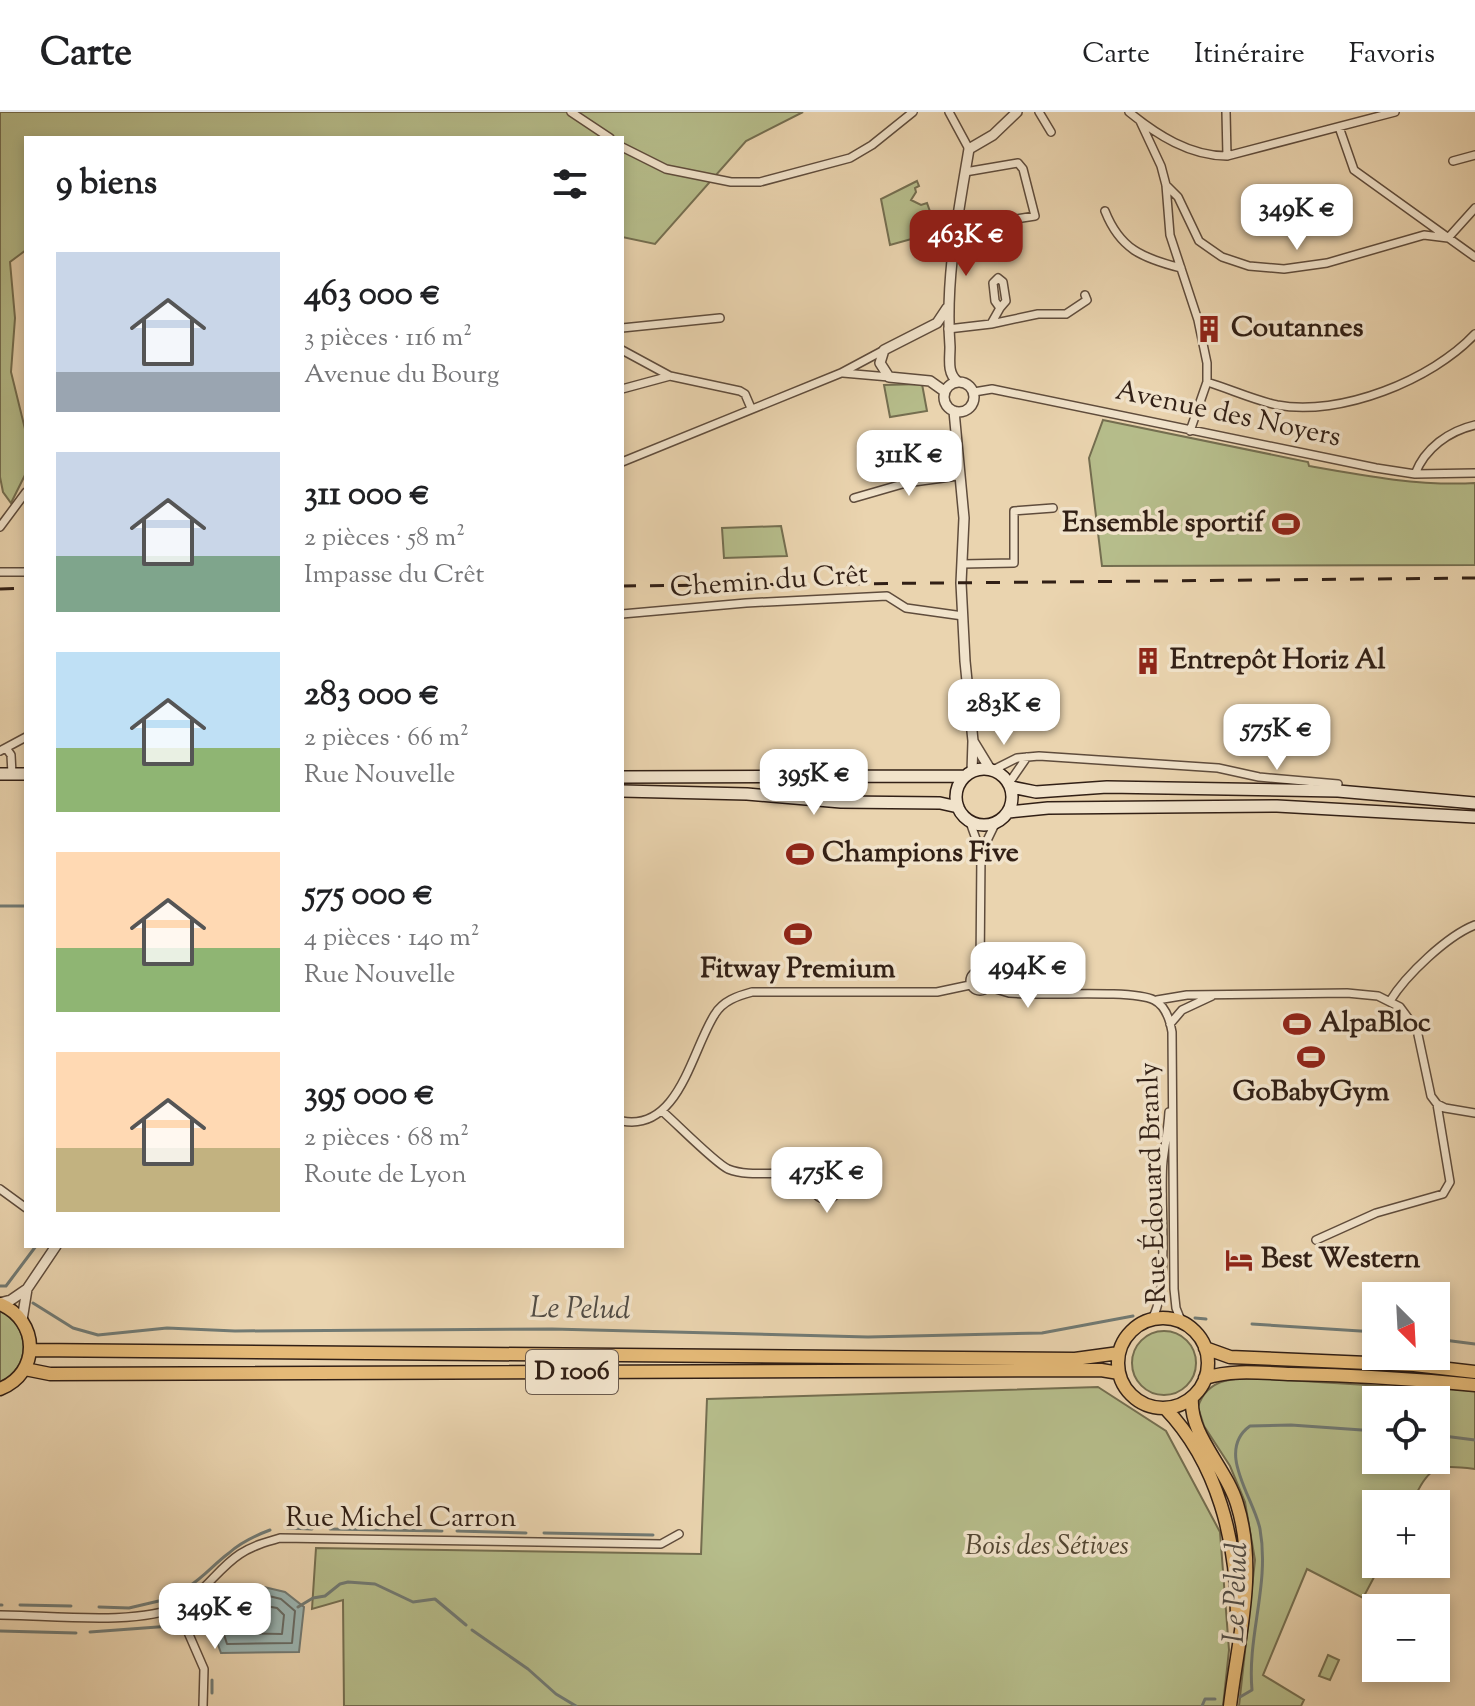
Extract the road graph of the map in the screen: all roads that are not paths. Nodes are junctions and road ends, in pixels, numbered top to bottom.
1 (571, 112) edge
2 (913, 112) edge
3 (949, 112) edge
4 (1017, 112) edge
5 (1039, 112) edge
6 (1129, 112) edge
7 (1226, 112) edge
8 (1395, 112) edge
9 (1140, 121) junction
10 (1339, 127) junction
11 (1051, 132) dead end
12 (607, 136) edge
13 (624, 148) edge
14 (969, 149) junction
15 (1475, 155) edge
16 (1227, 156) junction
17 (1453, 161) dead end
18 (965, 172) junction
19 (1166, 185) junction
20 (1475, 208) edge
21 (1105, 211) dead end
22 (955, 224) junction
23 (1448, 238) junction
24 (1475, 257) edge
25 (1181, 268) junction
26 (1085, 295) dead end
27 (947, 308) junction
28 (1000, 308) dead end
29 (720, 318) dead end
30 (937, 323) junction
31 (991, 324) junction
32 (624, 328) edge
33 (949, 332) junction
34 (1475, 334) edge
35 (884, 350) junction
36 (624, 351) edge
37 (950, 372) junction
38 (841, 373) junction
39 (670, 376) junction
40 (889, 377) junction
41 (930, 381) junction
42 (957, 381) junction
43 (1207, 382) junction
44 (624, 388) edge
45 (944, 391) junction
46 (974, 392) junction
47 (751, 408) junction
48 (954, 411) junction
49 (1475, 425) edge
50 (1190, 431) junction
51 (624, 461) edge
52 (1475, 473) edge
53 (1415, 474) junction
54 (958, 476) junction
55 (24, 495) edge
56 (854, 498) dead end
57 (1053, 508) dead end
58 (0, 527) edge
59 (962, 564) junction
60 (0, 572) edge
61 (24, 572) edge
62 (624, 614) edge
63 (963, 616) junction
64 (24, 738) edge
65 (973, 741) junction
66 (3, 749) edge
67 (1027, 757) junction
68 (992, 770) junction
69 (6, 774) edge
70 (968, 774) junction
71 (624, 777) edge
72 (1338, 784) dead end
73 (1010, 785) junction
74 (624, 791) edge
75 (1475, 803) edge
76 (958, 807) junction
77 (1009, 812) junction
78 (1475, 817) edge
79 (970, 822) junction
80 (995, 824) junction
81 (981, 853) junction
82 (1475, 925) edge
83 (980, 971) junction
84 (970, 985) junction
85 (989, 987) junction
86 (1217, 994) junction
87 (1157, 1000) junction
88 (1390, 1001) junction
89 (1170, 1024) junction
90 (1173, 1042) junction
91 (1437, 1104) junction
92 (662, 1111) junction
93 (1475, 1113) edge
94 (624, 1121) edge
95 (815, 1180) dead end
96 (0, 1189) edge
97 (24, 1207) edge
98 (1316, 1240) dead end
99 (55, 1248) edge
100 (27, 1289) junction
101 (0, 1304) edge
102 (22, 1320) junction
103 (1151, 1320) junction
104 (1182, 1323) junction
105 (1205, 1348) junction
106 (31, 1350) junction
107 (1119, 1353) junction
108 (25, 1369) junction
109 (1475, 1372) edge
110 (1119, 1373) junction
111 (1205, 1378) junction
112 (1475, 1385) edge
113 (4, 1387) edge
114 (0, 1397) edge
115 (1192, 1398) junction
116 (1165, 1408) junction
117 (679, 1534) dead end
118 (177, 1607) junction
119 (0, 1615) edge
120 (1237, 1651) junction
121 (203, 1706) edge
122 (1230, 1706) edge

1 - 12 street
2 - 13 street
3 - 14 street
4 - 14 street
5 - 11 street
6 - 9 street
7 - 16 street
8 - 10 street
9 - 16 street
9 - 19 street
10 - 16 street
10 - 23 street
14 - 18 street
15 - 17 street
18 - 22 street
18 - 22 street
19 - 23 street
19 - 25 street
20 - 23 street
21 - 25 street
22 - 27 street
23 - 24 street
25 - 43 street
26 - 31 street
27 - 30 street
27 - 33 street
28 - 31 street
29 - 32 street
30 - 33 street
30 - 35 street
31 - 33 street
33 - 37 street
34 - 43 street
35 - 38 street
35 - 40 street
36 - 39 street
37 - 41 street
37 - 42 street
38 - 40 street
38 - 47 street
39 - 44 street
39 - 47 street
40 - 41 street
41 - 45 street
42 - 45 street
42 - 46 street
43 - 50 street
45 - 48 street
46 - 48 street
46 - 50 street, Avenue des Noyers
47 - 51 street
48 - 54 street
49 - 53 street
50 - 53 street, Avenue des Noyers
52 - 53 street, Avenue des Noyers
54 - 56 street
54 - 59 street
55 - 58 street
57 - 59 street
59 - 63 street
60 - 61 street
62 - 63 street, Chemin du Crêt
63 - 65 street
64 - 66 street
65 - 68 street
65 - 70 street
66 - 69 street
67 - 68 street
67 - 72 street
67 - 73 street
68 - 70 main road
68 - 73 main road
70 - 71 main road
70 - 76 main road
73 - 75 main road
73 - 77 main road
74 - 76 main road
76 - 79 main road
77 - 78 main road
77 - 80 main road
79 - 80 main road
79 - 81 street
80 - 81 street
81 - 83 street
82 - 88 street
83 - 84 street
83 - 85 street
84 - 85 street
84 - 92 street
85 - 87 street
86 - 87 street
86 - 88 street
86 - 89 street
87 - 89 street, Rue Édouard Branly
88 - 91 street
89 - 90 street, Rue Édouard Branly
90 - 103 street, Rue Édouard Branly
90 - 104 street, Rue Édouard Branly
91 - 93 street
91 - 98 street
92 - 94 street
92 - 95 street
96 - 97 street
99 - 100 street
100 - 101 street
100 - 102 street
101 - 102 main road
102 - 106 main road
103 - 104 main road
103 - 107 main road
104 - 105 main road
105 - 109 main road
105 - 111 main road
106 - 107 main road, D 1006
106 - 108 main road
107 - 110 main road
108 - 110 main road, D 1006
108 - 113 main road
110 - 116 main road
111 - 112 main road
111 - 115 main road
113 - 114 main road
115 - 116 main road
115 - 120 main road
116 - 120 main road
117 - 118 street, Rue Michel Carron
118 - 119 street, Rue Michel Carron
118 - 121 street
120 - 122 main road

